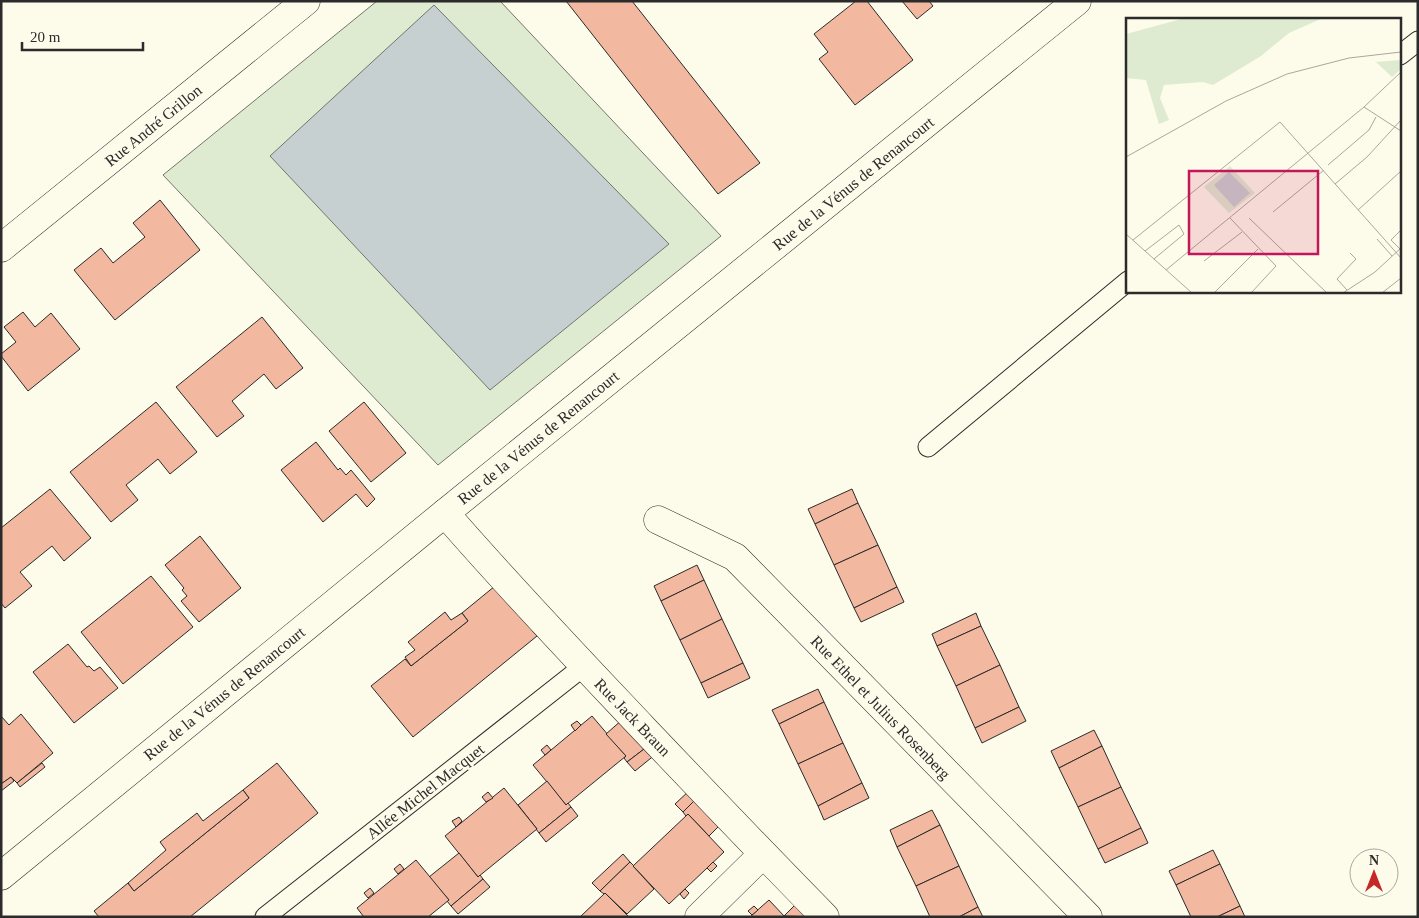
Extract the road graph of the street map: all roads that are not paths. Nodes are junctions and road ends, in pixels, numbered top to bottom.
1 (306, 1) edge
2 (1077, 1) edge
3 (1418, 41) edge
4 (1402, 53) edge
5 (1, 248) edge
6 (1126, 283) edge
7 (928, 447) dead end
8 (445, 513) junction
9 (658, 520) dead end
10 (584, 666) junction
11 (763, 854) junction
12 (1, 876) edge
13 (265, 917) edge
14 (699, 917) edge
15 (825, 917) edge
16 (1088, 917) edge

1 - 5 street, Rue André Grillon
2 - 8 street, Rue de la Vénus de Renancourt
3 - 4 lane
6 - 7 lane
8 - 10 street, Rue Jack Braun
8 - 12 street, Rue de la Vénus de Renancourt
9 - 16 street, Rue Ethel et Julius Rosenberg
10 - 11 street, Rue Jack Braun
10 - 13 lane, Allée Michel Macquet
11 - 14 street
11 - 15 street, Rue Jack Braun

